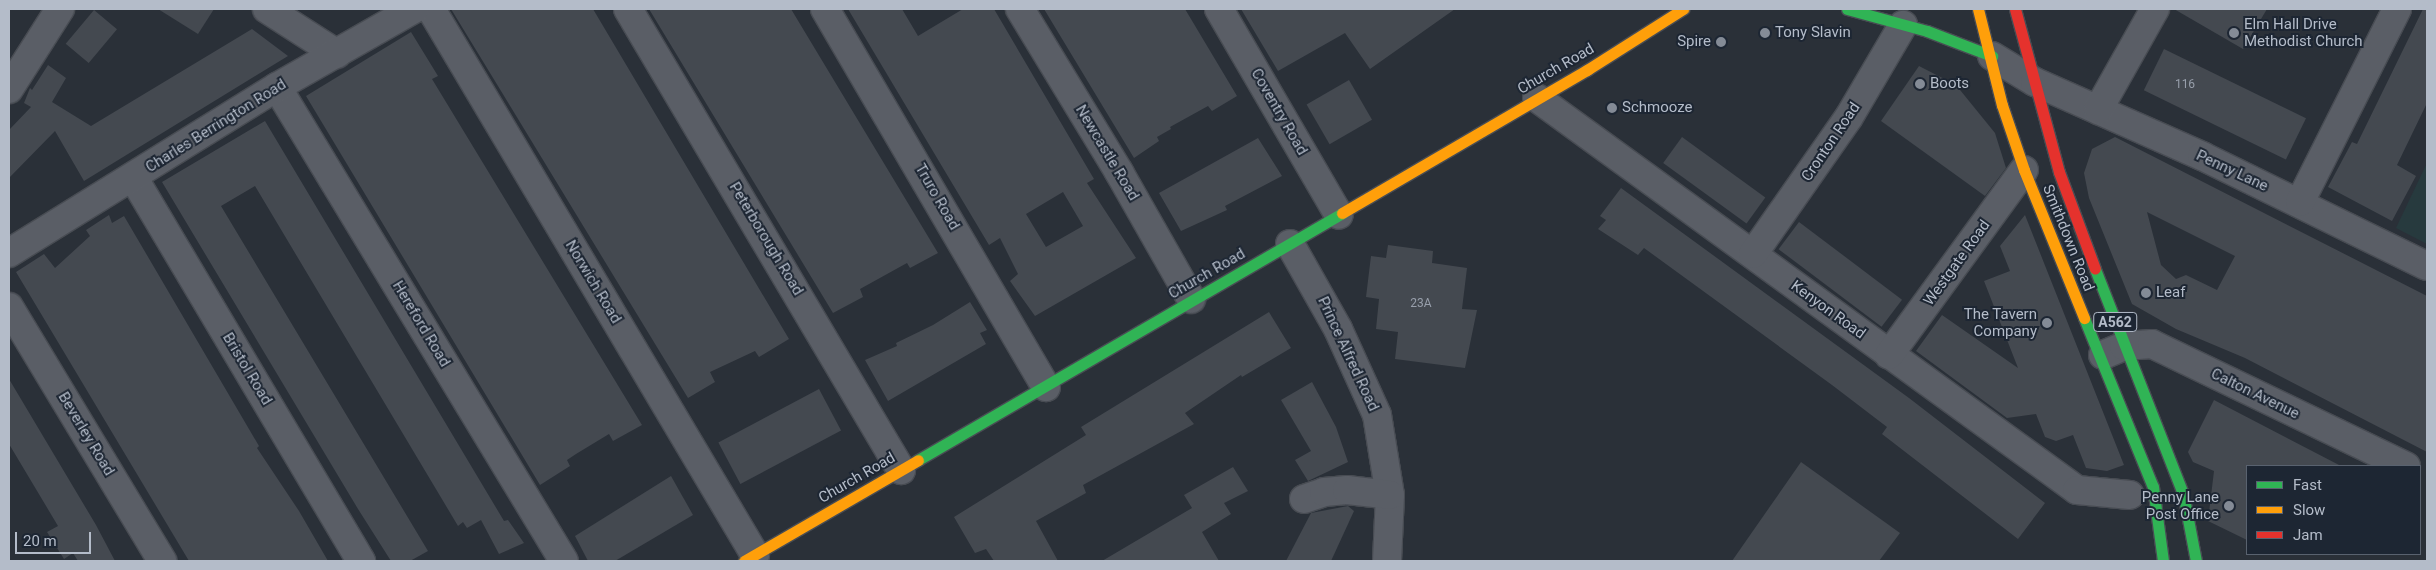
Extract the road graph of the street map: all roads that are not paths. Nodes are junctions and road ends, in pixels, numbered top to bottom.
1 (60, 9) edge
2 (267, 9) edge
3 (414, 9) edge
4 (431, 9) edge
5 (628, 9) edge
6 (825, 9) edge
7 (1020, 9) edge
8 (1219, 9) edge
9 (1683, 9) edge
10 (1994, 9) edge
11 (2015, 9) edge
12 (2155, 9) edge
13 (2397, 9) edge
14 (1862, 11) edge
15 (1979, 14) edge
16 (1903, 26) junction
17 (1956, 41) junction
18 (337, 54) junction
19 (1992, 56) junction
20 (2035, 82) junction
21 (277, 87) junction
22 (9, 89) edge
23 (1537, 98) junction
24 (2098, 110) junction
25 (2024, 170) junction
26 (133, 177) junction
27 (2300, 202) junction
28 (1339, 215) junction
29 (1290, 244) junction
30 (14, 250) edge
31 (1753, 254) junction
32 (2427, 266) edge
33 (1191, 299) junction
34 (9, 307) edge
35 (2112, 351) junction
36 (1889, 354) junction
37 (1046, 387) junction
38 (2404, 465) edge
39 (901, 470) junction
40 (1390, 495) junction
41 (2130, 495) dead end
42 (1304, 500) dead end
43 (749, 558) edge
44 (162, 561) edge
45 (361, 561) edge
46 (564, 561) edge
47 (1387, 561) edge
48 (2163, 561) edge
49 (2196, 561) edge

1 - 22 street
2 - 18 street
3 - 18 street, Charles Berrington Road
4 - 43 street, Norwich Road
5 - 39 street, Peterborough Road
6 - 37 street, Truro Road
7 - 33 street, Newcastle Road
8 - 28 street, Coventry Road
9 - 23 main road, Church Road
10 - 15 main road
11 - 20 main road, Smithdown Road / A562
12 - 24 street
13 - 27 street
14 - 16 main road
15 - 17 main road
15 - 19 main road, Smithdown Road / A562
16 - 17 main road
16 - 31 street, Cronton Road
17 - 19 main road
18 - 21 street, Charles Berrington Road
19 - 20 street, Penny Lane
19 - 25 main road, Smithdown Road / A562
20 - 24 street, Penny Lane
20 - 35 main road, Smithdown Road / A562
21 - 26 street, Charles Berrington Road
21 - 46 street, Hereford Road
23 - 28 main road, Church Road
23 - 31 street, Kenyon Road
24 - 27 street, Penny Lane
25 - 35 main road, Smithdown Road / A562
25 - 36 street, Westgate Road
26 - 30 street, Charles Berrington Road
26 - 45 street, Bristol Road
27 - 32 street, Penny Lane
28 - 29 main road, Church Road
29 - 33 main road, Church Road
29 - 40 street, Prince Alfred Road
31 - 36 street, Kenyon Road
33 - 37 main road, Church Road
34 - 44 street, Beverley Road
35 - 38 street, Calton Avenue
35 - 48 main road, Smithdown Road / A562
35 - 49 main road, Smithdown Road / A562
36 - 41 street, Kenyon Road
37 - 39 main road, Church Road
39 - 43 main road, Church Road
40 - 42 street
40 - 47 street, Prince Alfred Road

